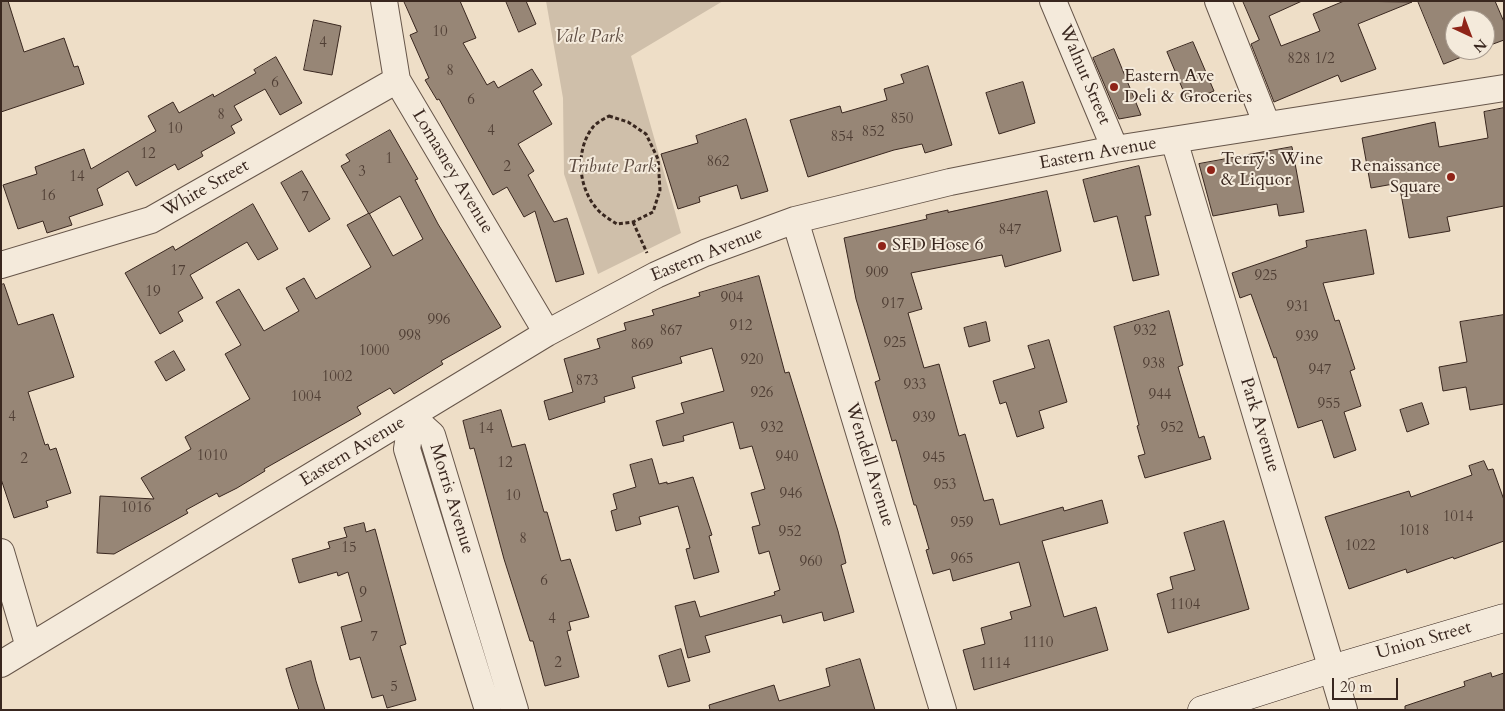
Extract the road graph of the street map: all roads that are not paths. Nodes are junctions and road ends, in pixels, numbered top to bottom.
1 (384, 1) edge
2 (1053, 1) edge
3 (1218, 1) edge
4 (397, 80) junction
5 (1504, 88) edge
6 (1267, 125) junction
7 (1174, 140) junction
8 (1115, 149) junction
9 (795, 220) junction
10 (1, 265) edge
11 (547, 333) junction
12 (412, 417) junction
13 (1, 552) edge
14 (1504, 618) edge
15 (29, 647) junction
16 (1, 664) edge
17 (1331, 669) junction
18 (488, 710) edge
19 (515, 710) edge
20 (943, 710) edge
21 (1202, 710) edge
22 (1344, 710) edge

1 - 4 street, Lomasney Avenue
2 - 8 street, Walnut Street
3 - 6 street
4 - 10 street, White Street
4 - 11 street, Lomasney Avenue
5 - 6 street, Eastern Avenue
6 - 7 street, Eastern Avenue
7 - 8 street, Eastern Avenue
7 - 17 street, Park Avenue
8 - 9 street, Eastern Avenue
9 - 11 street, Eastern Avenue
9 - 20 street, Wendell Avenue
11 - 12 street, Eastern Avenue
12 - 15 street, Eastern Avenue
12 - 18 street, Morris Avenue
12 - 19 street, Morris Avenue
13 - 15 street
14 - 17 main road, Union Street
15 - 16 street, Eastern Avenue
17 - 21 main road, Union Street
17 - 22 street, Park Avenue

